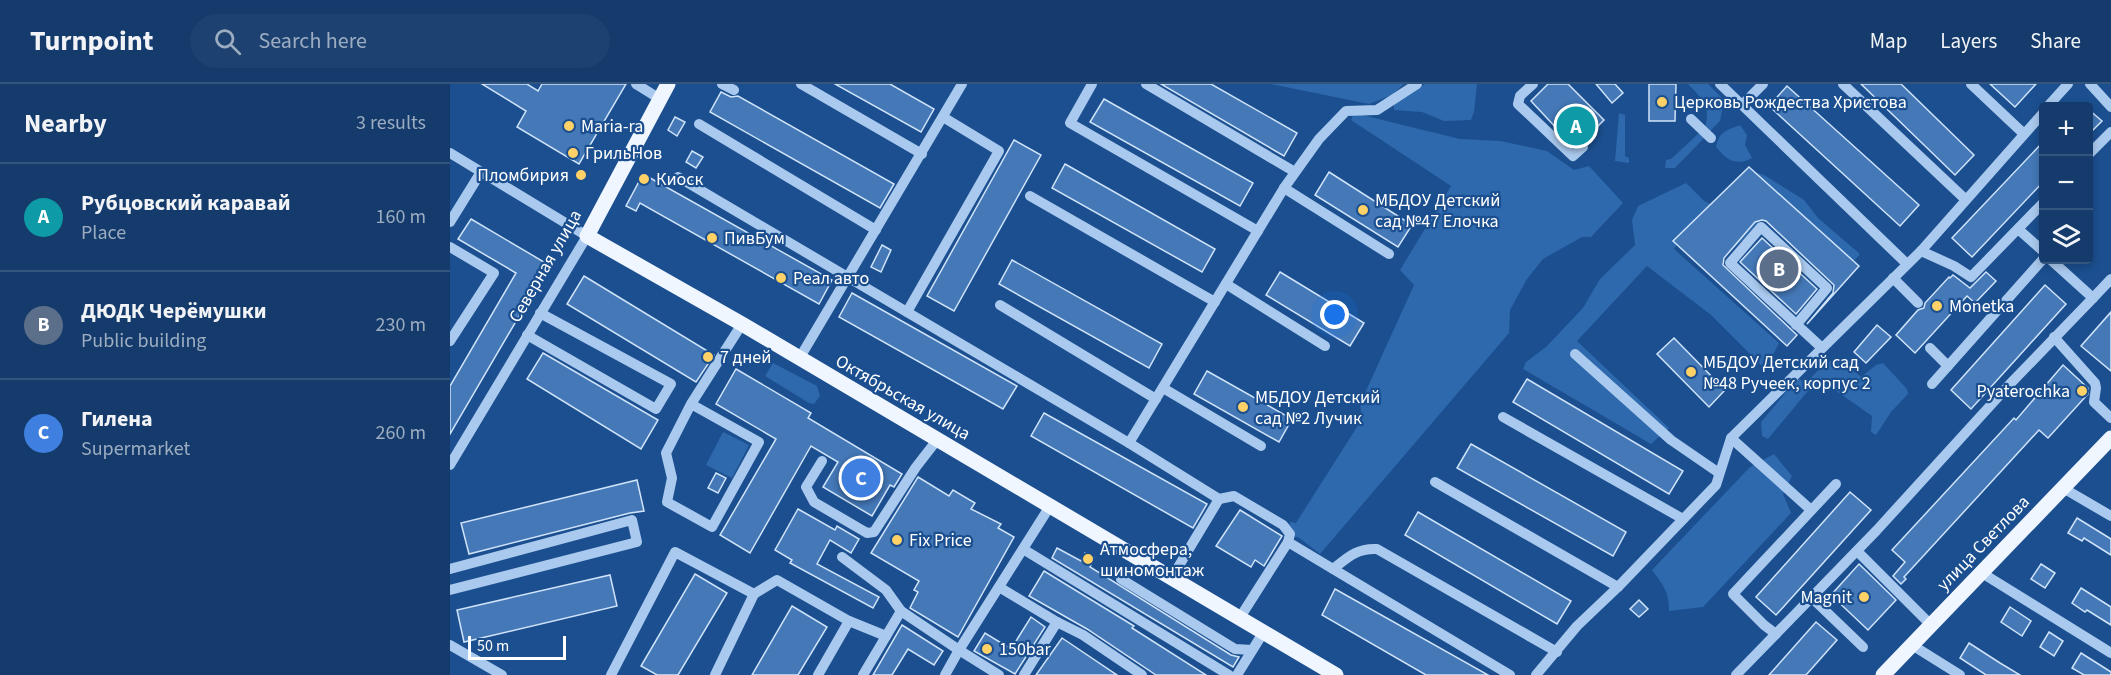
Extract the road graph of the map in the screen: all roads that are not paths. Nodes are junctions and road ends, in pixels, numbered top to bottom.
1 (636, 84) edge
2 (668, 84) edge
3 (722, 84) edge
4 (801, 84) edge
5 (962, 84) edge
6 (1092, 84) edge
7 (1146, 84) edge
8 (1417, 84) edge
9 (1533, 84) edge
10 (1720, 84) edge
11 (1763, 84) edge
12 (1843, 84) edge
13 (1971, 84) edge
14 (2068, 84) edge
15 (2090, 84) edge
16 (734, 90) dead end
17 (660, 99) junction
18 (2052, 102) edge
19 (1742, 105) junction
20 (2111, 107) edge
21 (942, 117) junction
22 (2039, 117) edge
23 (1691, 119) dead end
24 (699, 124) dead end
25 (2111, 132) edge
26 (2024, 134) junction
27 (1711, 138) dead end
28 (1583, 147) dead end
29 (2093, 150) edge
30 (450, 153) edge
31 (922, 154) junction
32 (481, 172) junction
33 (1295, 172) junction
34 (678, 177) dead end
35 (1284, 188) junction
36 (1030, 196) dead end
37 (1965, 199) junction
38 (2039, 206) edge
39 (450, 222) edge
40 (2018, 229) junction
41 (876, 230) junction
42 (1258, 231) junction
43 (587, 236) junction
44 (450, 247) edge
45 (2039, 248) edge
46 (1921, 250) junction
47 (1389, 254) dead end
48 (2039, 263) edge
49 (1907, 264) junction
50 (2055, 264) edge
51 (1893, 278) junction
52 (848, 279) junction
53 (2111, 279) edge
54 (1226, 284) junction
55 (2093, 298) junction
56 (1215, 302) junction
57 (1918, 303) dead end
58 (1000, 304) dead end
59 (907, 312) junction
60 (540, 313) junction
61 (742, 324) junction
62 (1796, 325) junction
63 (527, 335) junction
64 (2054, 337) junction
65 (450, 341) edge
66 (1325, 346) dead end
67 (1822, 348) junction
68 (1930, 348) dead end
69 (1575, 354) dead end
70 (799, 359) junction
71 (1948, 366) junction
72 (1932, 384) dead end
73 (1163, 387) junction
74 (1156, 399) junction
75 (691, 404) junction
76 (1503, 417) dead end
77 (2111, 418) edge
78 (1731, 438) junction
79 (2111, 438) edge
80 (938, 440) junction
81 (1128, 443) junction
82 (1261, 446) dead end
83 (454, 448) edge
84 (822, 461) dead end
85 (450, 465) edge
86 (1719, 473) junction
87 (1435, 482) dead end
88 (1836, 484) dead end
89 (2063, 488) junction
90 (1219, 499) junction
91 (1050, 506) junction
92 (1811, 510) junction
93 (2111, 516) edge
94 (1683, 519) junction
95 (1288, 542) junction
96 (1023, 549) junction
97 (1857, 550) junction
98 (842, 558) dead end
99 (450, 568) edge
100 (1333, 569) junction
101 (1982, 573) junction
102 (1121, 579) dead end
103 (1171, 579) junction
104 (999, 587) junction
105 (1618, 587) junction
106 (450, 590) edge
107 (754, 594) junction
108 (1812, 598) junction
109 (901, 611) junction
110 (1239, 619) junction
111 (849, 621) junction
112 (1057, 622) junction
113 (1931, 625) junction
114 (1263, 633) junction
115 (1776, 633) junction
116 (886, 636) junction
117 (450, 645) edge
118 (1912, 645) junction
119 (1863, 647) dead end
120 (959, 650) junction
121 (1252, 650) junction
122 (1557, 652) junction
123 (2111, 653) edge
124 (616, 674) edge
125 (501, 675) edge
126 (715, 675) edge
127 (818, 675) edge
128 (863, 675) edge
129 (945, 675) edge
130 (999, 675) edge
131 (1024, 675) edge
132 (1142, 675) edge
133 (1229, 675) edge
134 (1238, 675) edge
135 (1336, 675) edge
136 (1510, 675) edge
137 (1536, 675) edge
138 (1736, 675) edge
139 (1883, 675) edge
140 (1960, 675) edge

1 - 17 street
2 - 17 main road, Северная улица
3 - 16 street
4 - 31 street
5 - 21 street
6 - 42 street
7 - 33 street
8 - 33 street
9 - 28 street
10 - 19 street
11 - 19 street
12 - 37 street
13 - 26 street
14 - 18 street
15 - 20 street
17 - 43 main road, Северная улица
19 - 49 street
21 - 31 street
21 - 59 street
22 - 26 street
23 - 27 street
24 - 41 street
25 - 29 street
26 - 37 street
30 - 32 street, Октябрьская улица
31 - 41 street
32 - 39 street
32 - 43 street, Октябрьская улица
33 - 35 street
34 - 52 street
35 - 42 street
35 - 47 street
36 - 56 street
37 - 46 street
38 - 40 street
40 - 45 street
40 - 46 street
41 - 52 street
42 - 54 street
43 - 60 street, Северная улица
43 - 61 main road, Октябрьская улица
44 - 65 street
46 - 49 street
48 - 71 street
49 - 51 street
50 - 55 street
51 - 57 street
51 - 67 street
52 - 59 street
52 - 70 street
53 - 55 street
54 - 56 street
54 - 66 street
55 - 64 street
56 - 73 street
58 - 74 street
59 - 81 street
60 - 63 street, Северная улица
60 - 63 street
61 - 70 main road, Октябрьская улица
61 - 75 street
62 - 62 street
62 - 67 street
63 - 83 street, Северная улица
64 - 77 street
64 - 97 street
67 - 78 street
68 - 71 street
69 - 86 street
70 - 80 main road, Октябрьская улица
71 - 72 street
73 - 74 street
73 - 82 street
74 - 81 street
75 - 75 street
76 - 94 street
78 - 86 street
78 - 92 street
79 - 89 main road, улица Светлова
80 - 84 street
80 - 91 main road, Октябрьская улица
81 - 90 street
83 - 85 street, Северная улица
86 - 94 street
87 - 105 street
88 - 92 street
89 - 93 street
89 - 101 main road, улица Светлова
90 - 95 street
90 - 103 street
91 - 96 street
91 - 103 main road, Октябрьская улица
92 - 115 street
94 - 105 street
95 - 100 street
95 - 110 street
96 - 104 street
96 - 133 street
97 - 108 street
97 - 113 street
98 - 109 street
99 - 106 street
100 - 122 street
100 - 136 street
101 - 113 main road, улица Светлова
101 - 123 street
102 - 121 street
103 - 110 main road, Октябрьская улица
104 - 112 street
104 - 120 street
105 - 122 street
107 - 111 street
107 - 124 street
107 - 126 street
108 - 115 street
108 - 119 street
109 - 116 street
109 - 120 street
110 - 114 main road, Октябрьская улица
111 - 116 street
111 - 127 street
112 - 131 street
112 - 132 street
113 - 118 main road, улица Светлова
114 - 121 street
114 - 135 main road, Октябрьская улица
115 - 138 street
116 - 128 street
117 - 125 street
118 - 139 main road, улица Светлова
118 - 140 street
120 - 129 street
120 - 130 street
121 - 134 street
122 - 137 street

